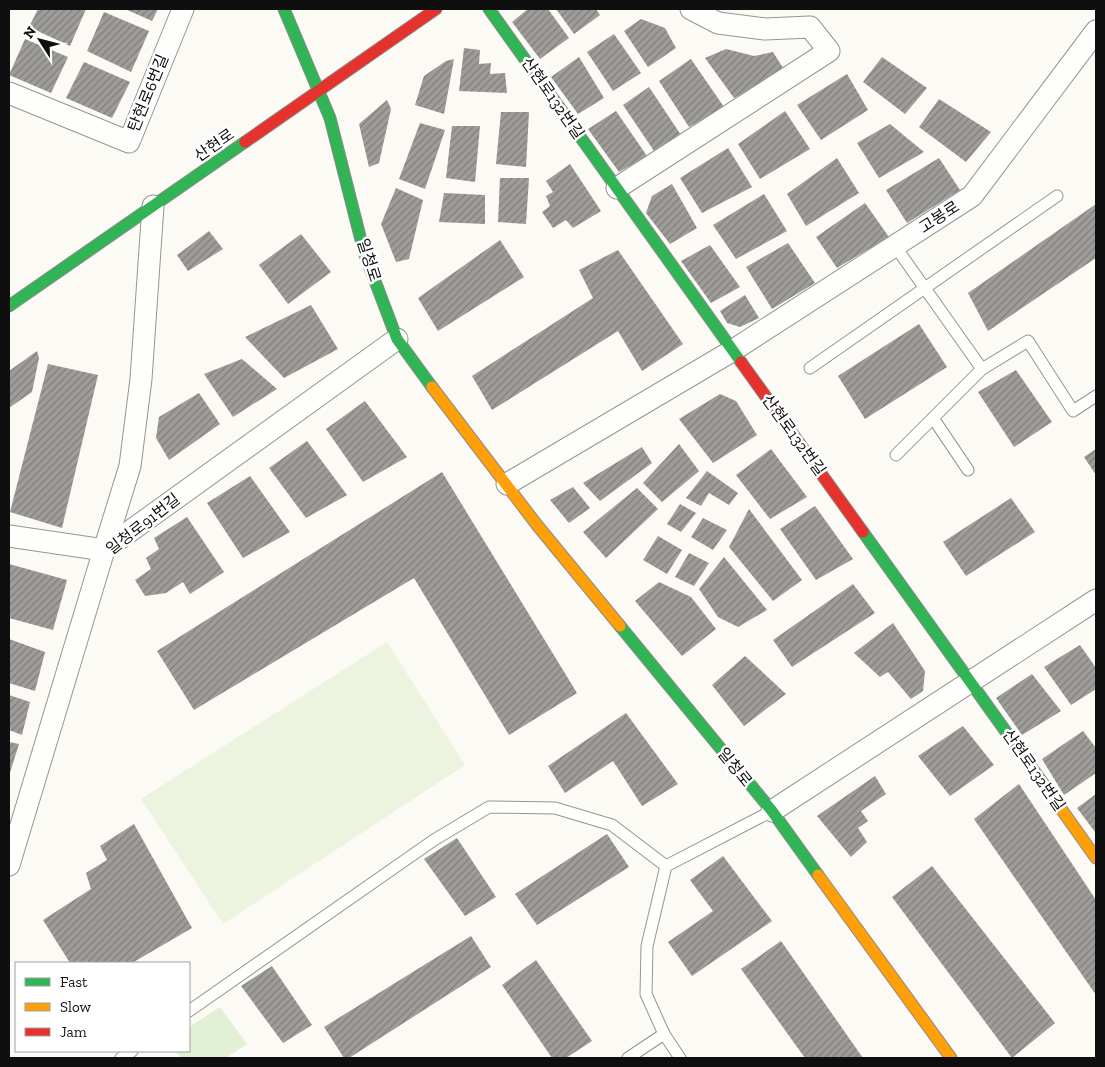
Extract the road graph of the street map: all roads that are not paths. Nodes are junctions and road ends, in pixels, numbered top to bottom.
1 (183, 9) edge
2 (284, 9) edge
3 (436, 9) edge
4 (489, 9) edge
5 (692, 9) edge
6 (1096, 31) edge
7 (319, 91) junction
8 (9, 93) edge
9 (616, 188) junction
10 (1057, 196) dead end
11 (153, 206) junction
12 (895, 246) junction
13 (925, 288) junction
14 (9, 306) edge
15 (397, 338) junction
16 (732, 351) junction
17 (810, 368) dead end
18 (982, 369) junction
19 (1096, 396) edge
20 (933, 418) junction
21 (896, 455) dead end
22 (968, 470) dead end
23 (507, 484) junction
24 (9, 536) edge
25 (104, 550) junction
26 (1096, 600) edge
27 (972, 682) junction
28 (772, 811) junction
29 (13, 832) edge
30 (1096, 858) edge
31 (9, 865) edge
32 (666, 866) junction
33 (190, 1010) edge
34 (664, 1034) junction
35 (628, 1058) edge
36 (680, 1058) edge
37 (951, 1058) edge

1 - 8 street, 탄현로6번길
2 - 7 street, 일청로
3 - 7 street, 산현로
4 - 9 street, 산현로132번길
5 - 9 street
6 - 12 street, 고봉로
7 - 11 street, 산현로
7 - 15 street, 일청로
9 - 16 street, 산현로132번길
10 - 13 lane
11 - 14 street, 산현로
11 - 25 street
12 - 13 lane
12 - 16 street, 고봉로
13 - 17 lane
13 - 18 lane
15 - 23 street, 일청로
15 - 25 street, 일청로91번길
16 - 23 street
16 - 27 street, 산현로132번길
18 - 19 lane
18 - 20 lane
20 - 21 lane
20 - 22 lane
23 - 28 street, 일청로
24 - 25 street
25 - 29 street, 일청로91번길
26 - 27 street
27 - 28 street
27 - 30 street, 산현로132번길
28 - 32 lane
28 - 37 street, 일청로
29 - 31 street, 일청로91번길
32 - 33 lane
32 - 34 lane
34 - 35 lane
34 - 36 lane

